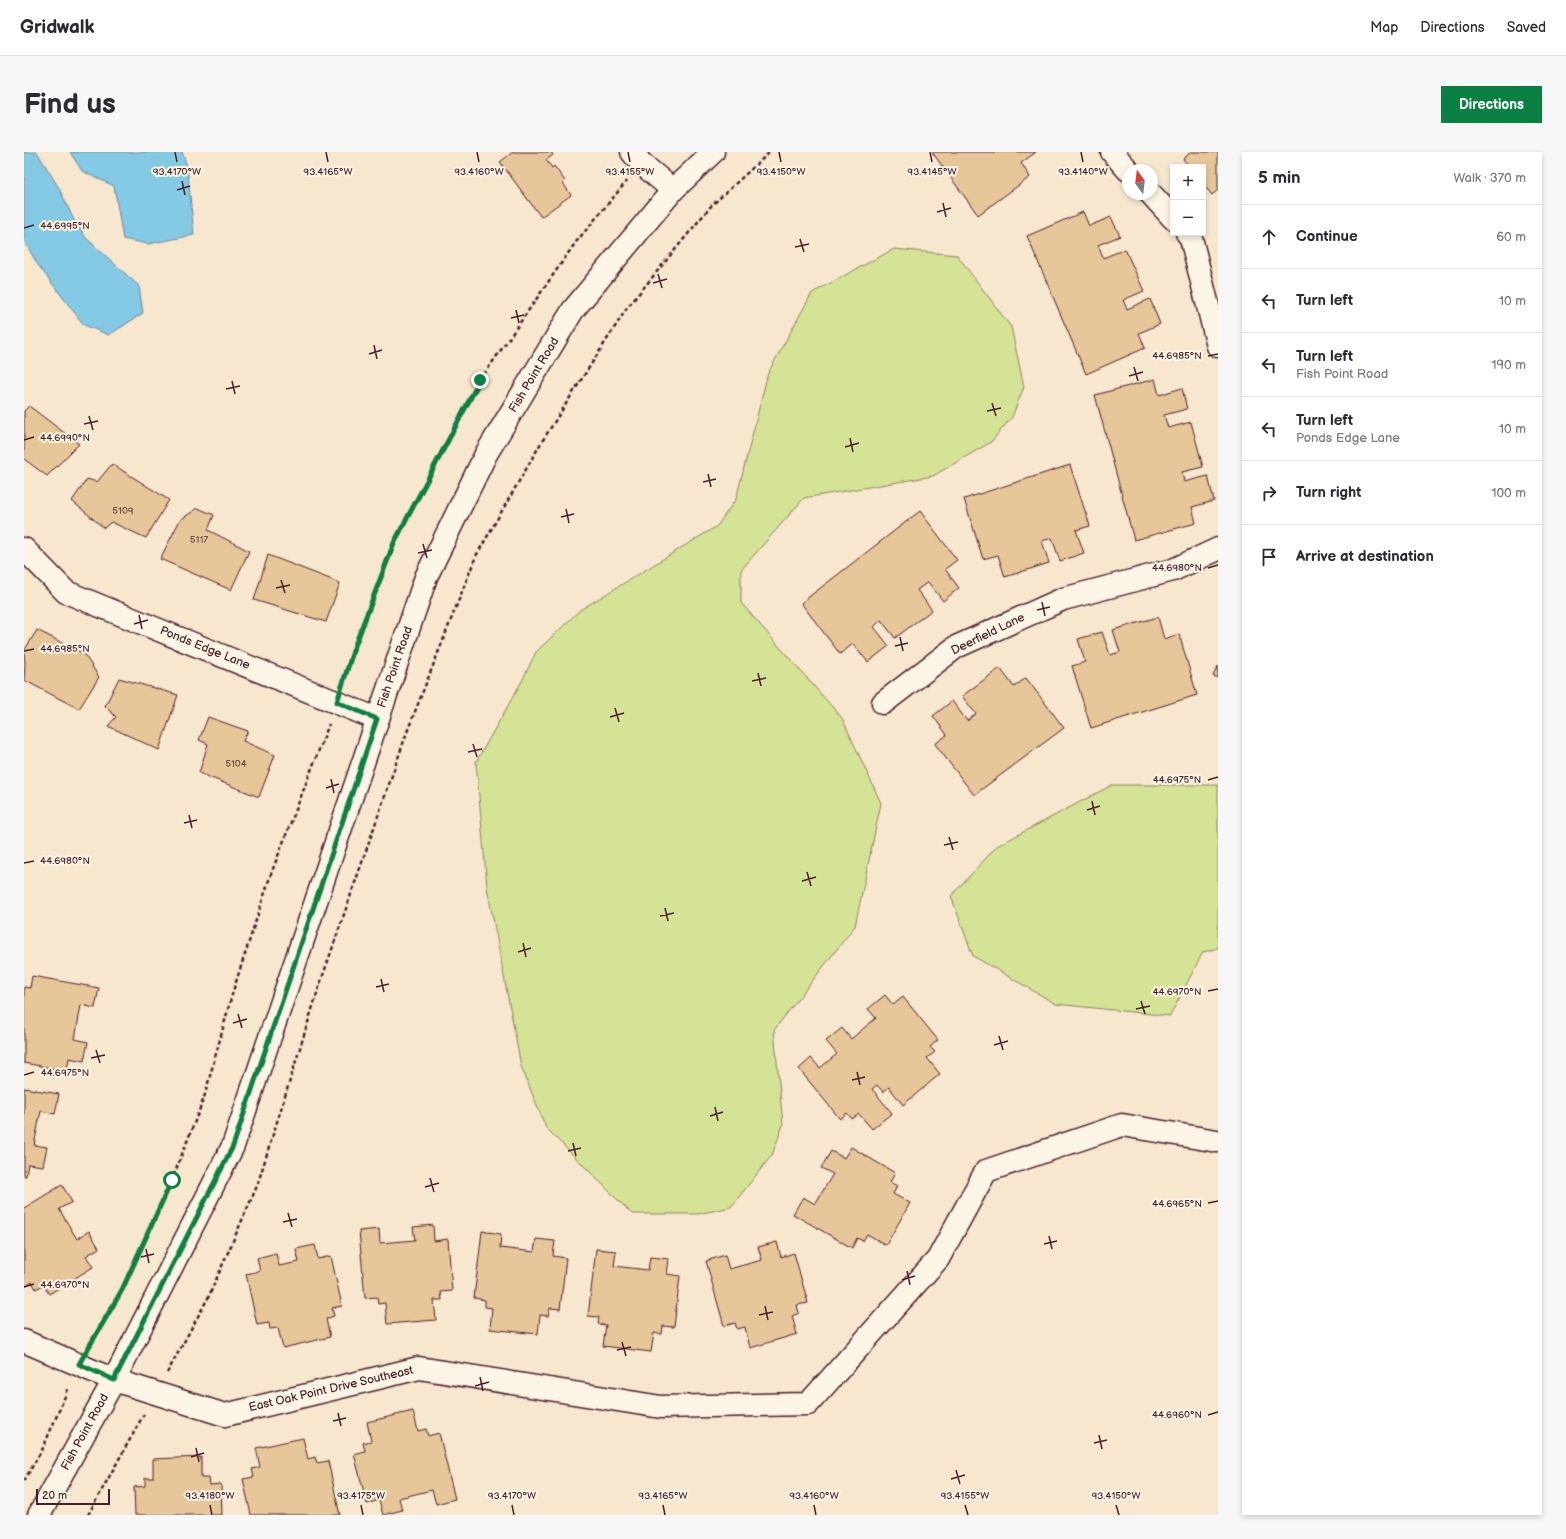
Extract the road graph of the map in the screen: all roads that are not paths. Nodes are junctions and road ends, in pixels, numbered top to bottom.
1 (712, 152) edge
2 (1112, 152) edge
3 (637, 158) edge
4 (1123, 164) edge
5 (673, 190) junction
6 (1156, 200) edge
7 (1170, 215) edge
8 (1189, 236) edge
9 (1218, 346) edge
10 (24, 549) edge
11 (1218, 550) edge
12 (884, 703) dead end
13 (377, 719) junction
14 (1217, 1141) dead end
15 (24, 1341) edge
16 (114, 1380) junction
17 (39, 1515) edge

1 - 5 street, Fish Point Road
2 - 4 street
3 - 5 street
5 - 13 street, Fish Point Road
6 - 7 street
8 - 9 street
10 - 13 street, Ponds Edge Lane
11 - 12 street, Deerfield Lane
13 - 16 street, Fish Point Road
14 - 16 street, East Oak Point Drive Southeast
15 - 16 street, East Oak Point Drive Southeast
16 - 17 street, Fish Point Road

